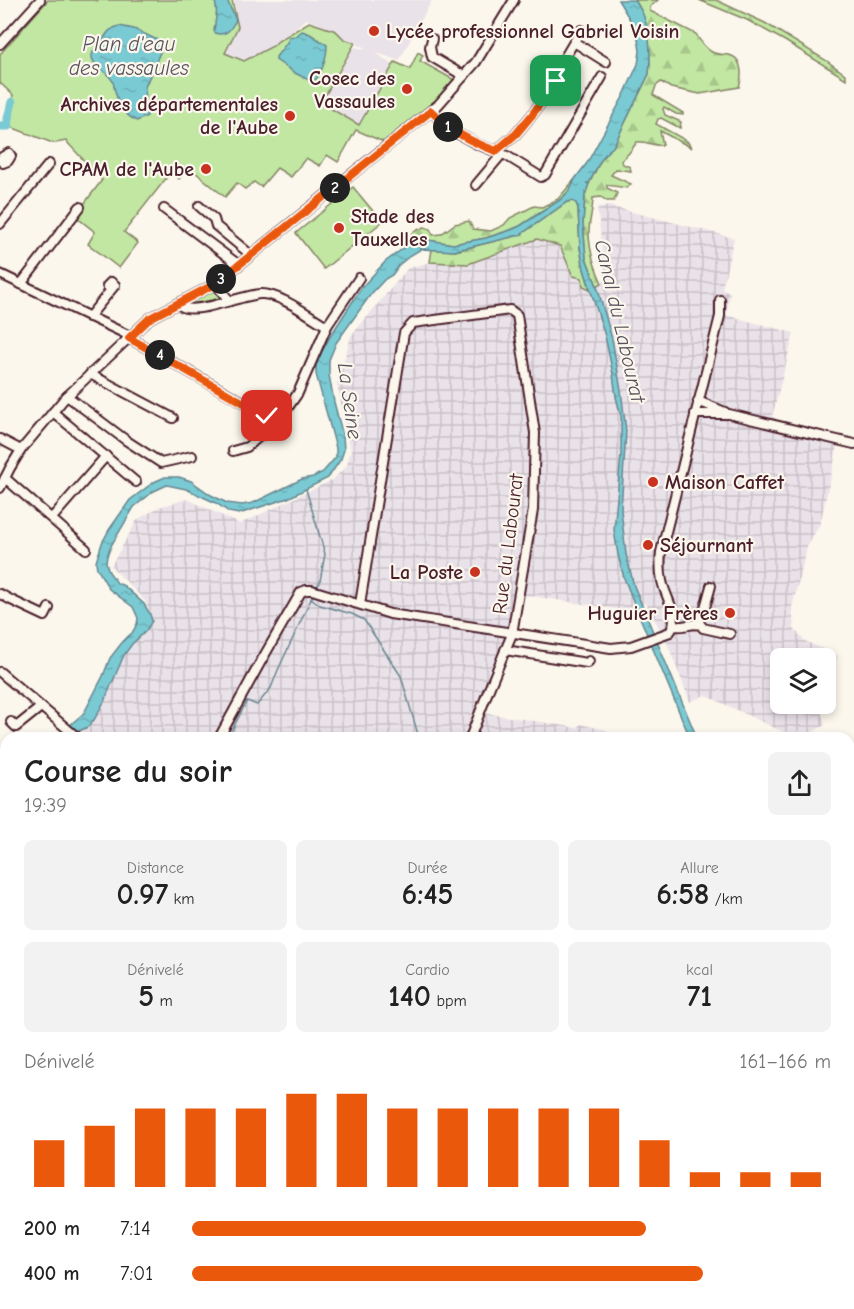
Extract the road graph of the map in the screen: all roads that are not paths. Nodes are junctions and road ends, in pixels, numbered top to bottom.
1 (40, 0) edge
2 (514, 0) edge
3 (581, 30) dead end
4 (432, 39) dead end
5 (574, 42) junction
6 (0, 44) edge
7 (606, 62) dead end
8 (464, 76) junction
9 (602, 77) dead end
10 (431, 111) junction
11 (499, 152) junction
12 (5, 163) dead end
13 (49, 164) dead end
14 (0, 171) edge
15 (476, 185) dead end
16 (199, 206) dead end
17 (80, 207) dead end
18 (164, 209) dead end
19 (0, 224) edge
20 (251, 255) junction
21 (239, 265) junction
22 (0, 274) edge
23 (359, 278) dead end
24 (21, 284) junction
25 (215, 284) junction
26 (111, 290) dead end
27 (720, 300) dead end
28 (230, 301) junction
29 (179, 303) junction
30 (89, 317) junction
31 (327, 326) junction
32 (129, 337) junction
33 (90, 374) junction
34 (67, 396) junction
35 (698, 401) junction
36 (53, 412) junction
37 (695, 414) junction
38 (729, 414) junction
39 (267, 416) dead end
40 (172, 418) dead end
41 (0, 439) edge
42 (854, 444) edge
43 (21, 450) junction
44 (232, 451) dead end
45 (106, 456) junction
46 (192, 456) dead end
47 (5, 478) junction
48 (136, 482) dead end
49 (0, 488) edge
50 (52, 518) junction
51 (86, 549) dead end
52 (711, 586) dead end
53 (0, 594) edge
54 (360, 604) junction
55 (49, 608) dead end
56 (696, 624) junction
57 (674, 626) junction
58 (512, 634) junction
59 (730, 634) dead end
60 (505, 650) junction
61 (589, 661) dead end
62 (0, 672) edge
63 (41, 707) junction
64 (11, 723) dead end
65 (71, 732) edge
66 (222, 732) edge
67 (472, 732) edge

1 - 6 street
2 - 8 street
3 - 5 street
4 - 8 street
5 - 7 street
5 - 11 street
8 - 10 street
9 - 11 street
10 - 11 street
10 - 20 street
11 - 15 street
12 - 14 street
13 - 19 street
16 - 20 street
17 - 24 street
18 - 21 street
20 - 21 street
21 - 25 street
22 - 24 street
23 - 31 street
24 - 30 street
25 - 28 street
25 - 29 street
26 - 30 street
27 - 35 street
28 - 29 street
28 - 31 street
29 - 32 street
30 - 32 street
31 - 44 street
32 - 33 street
32 - 39 street
33 - 34 street
33 - 40 street
34 - 36 street
34 - 46 street
35 - 37 street
35 - 38 street
36 - 43 street
36 - 45 street
37 - 38 street
37 - 57 street
38 - 42 street
41 - 43 street
43 - 47 street
45 - 48 street
45 - 50 street
47 - 49 street
47 - 50 street
50 - 51 street
52 - 56 street
53 - 55 street
54 - 58 street
54 - 58 street, Rue du Labourat
54 - 66 street
56 - 57 street
56 - 59 street
57 - 58 street
58 - 60 street, Rue du Labourat
60 - 61 street
60 - 67 street, Rue du Labourat
62 - 63 street
63 - 64 street
63 - 65 street

